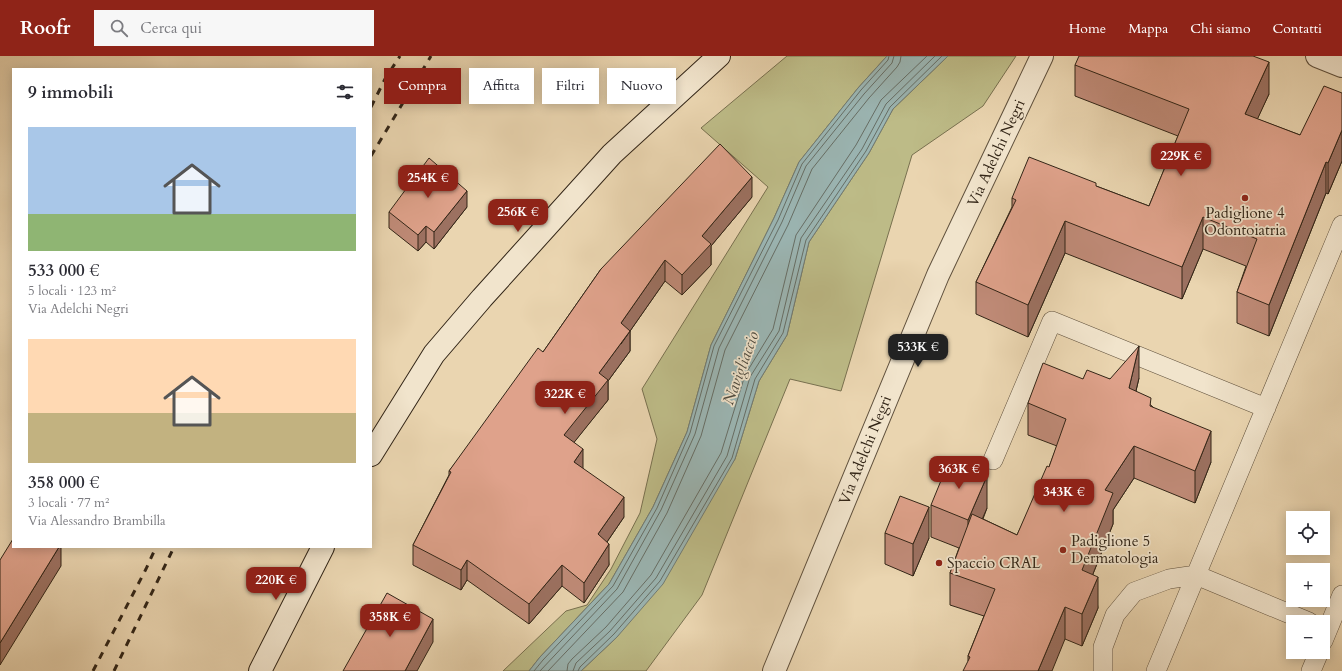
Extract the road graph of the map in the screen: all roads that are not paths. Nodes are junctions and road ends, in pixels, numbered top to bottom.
1 (719, 56) edge
2 (1042, 56) edge
3 (1317, 56) edge
4 (1342, 66) edge
5 (1342, 226) edge
6 (1266, 408) junction
7 (372, 453) edge
8 (993, 460) dead end
9 (322, 548) edge
10 (1196, 574) junction
11 (1342, 595) edge
12 (1293, 615) edge
13 (1330, 622) edge
14 (1316, 659) edge
15 (260, 671) edge
16 (774, 671) edge
17 (1103, 671) edge
18 (1156, 671) edge
19 (1311, 671) edge

1 - 7 street
2 - 16 street, Via Adelchi Negri
3 - 4 street
5 - 6 lane
6 - 8 lane
6 - 10 lane
9 - 15 street
10 - 12 lane
10 - 17 lane
10 - 18 lane
11 - 13 lane
14 - 19 lane

